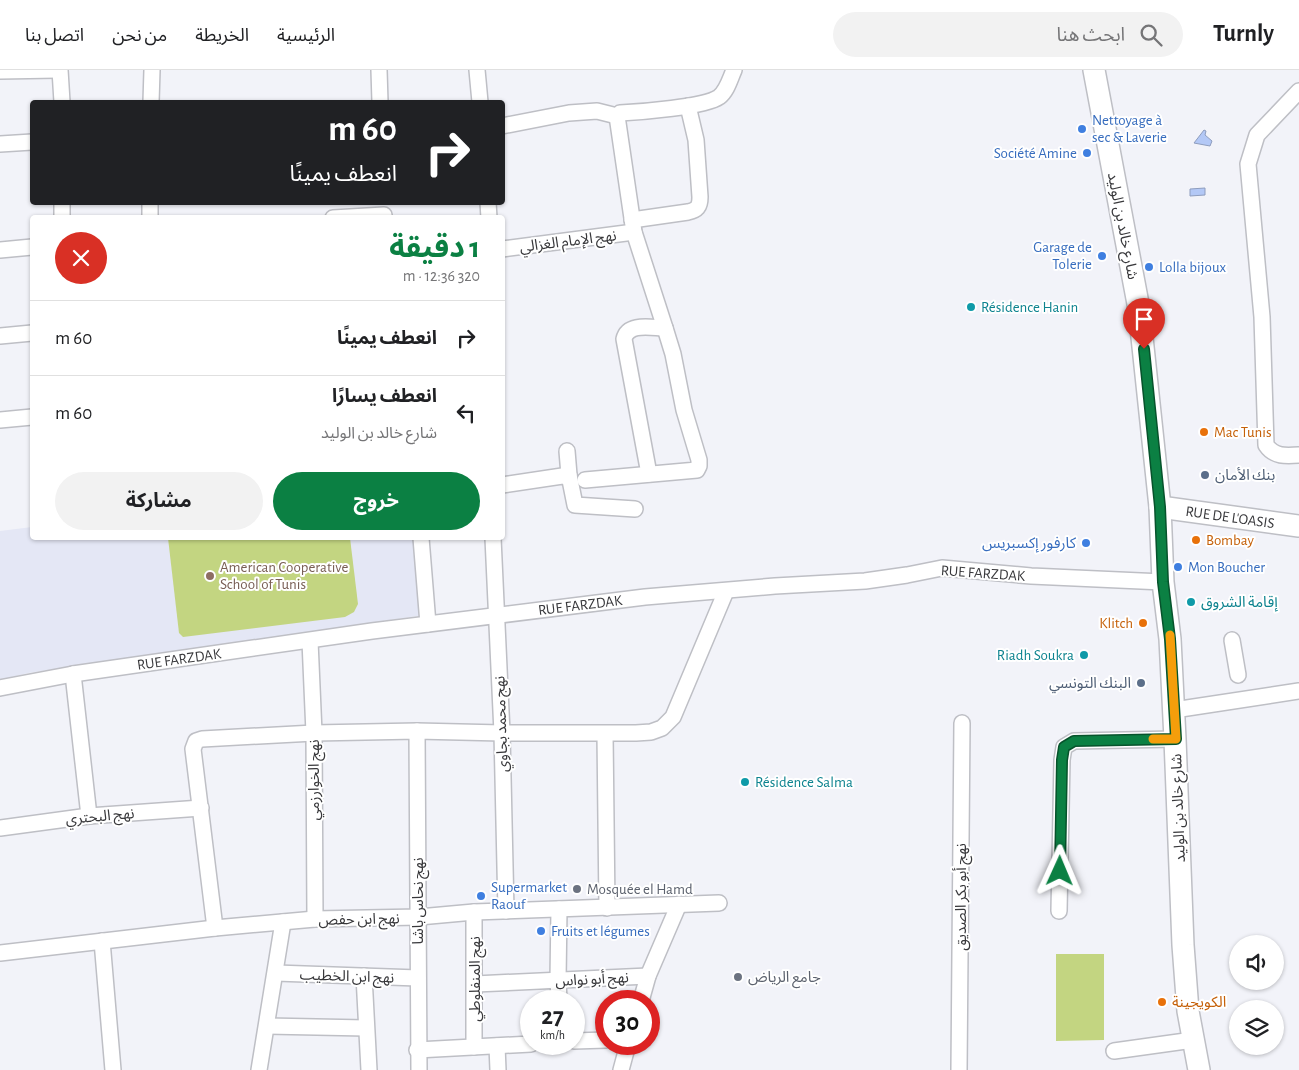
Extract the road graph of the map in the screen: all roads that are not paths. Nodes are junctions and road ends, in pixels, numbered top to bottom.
1 (59, 70) edge
2 (152, 70) edge
3 (379, 70) edge
4 (478, 70) edge
5 (734, 70) edge
6 (1094, 70) edge
7 (0, 71) edge
8 (1299, 91) edge
9 (62, 100) edge
10 (151, 100) edge
11 (380, 100) edge
12 (480, 100) edge
13 (688, 106) junction
14 (617, 116) junction
15 (505, 125) edge
16 (30, 142) edge
17 (0, 144) edge
18 (384, 212) edge
19 (358, 215) edge
20 (633, 226) junction
21 (30, 247) edge
22 (505, 248) edge
23 (0, 250) edge
24 (665, 328) junction
25 (30, 333) edge
26 (0, 336) edge
27 (30, 417) edge
28 (0, 420) edge
29 (567, 451) dead end
30 (1299, 455) edge
31 (649, 474) junction
32 (569, 475) junction
33 (585, 480) dead end
34 (505, 485) edge
35 (1160, 507) junction
36 (635, 509) dead end
37 (1299, 526) edge
38 (421, 540) edge
39 (493, 540) edge
40 (1163, 582) junction
41 (726, 591) junction
42 (497, 616) junction
43 (428, 624) junction
44 (310, 640) junction
45 (1232, 640) dead end
46 (73, 674) junction
47 (1238, 676) dead end
48 (0, 688) edge
49 (1299, 690) edge
50 (1174, 710) junction
51 (962, 723) dead end
52 (417, 732) junction
53 (314, 733) junction
54 (502, 733) junction
55 (604, 734) junction
56 (1176, 739) junction
57 (201, 808) junction
58 (89, 816) junction
59 (0, 828) edge
60 (719, 903) dead end
61 (678, 904) junction
62 (607, 908) junction
63 (559, 909) junction
64 (1060, 910) dead end
65 (506, 911) junction
66 (474, 912) junction
67 (419, 918) junction
68 (315, 919) junction
69 (283, 922) junction
70 (215, 928) junction
71 (102, 940) junction
72 (0, 952) edge
73 (276, 973) junction
74 (364, 976) junction
75 (648, 976) junction
76 (418, 978) junction
77 (558, 980) junction
78 (475, 984) junction
79 (558, 990) edge
80 (644, 990) edge
81 (266, 1026) junction
82 (366, 1028) junction
83 (1193, 1040) junction
84 (520, 1045) edge
85 (497, 1046) junction
86 (474, 1047) junction
87 (417, 1050) junction
88 (1114, 1051) dead end
89 (625, 1055) edge
90 (113, 1070) edge
91 (259, 1070) edge
92 (369, 1070) edge
93 (419, 1070) edge
94 (498, 1070) edge
95 (621, 1070) edge
96 (959, 1070) edge
97 (1199, 1070) edge

1 - 7 street
1 - 9 street
2 - 10 street
3 - 11 street
4 - 12 street
5 - 13 street
6 - 35 street, شارع خالد بن الوليد
8 - 30 street
13 - 14 street
13 - 20 street, نهج الإمام الغزالي
14 - 15 street
14 - 20 street
16 - 17 street
18 - 19 street
20 - 22 street, نهج الإمام الغزالي
20 - 24 street
21 - 23 street
24 - 31 street
24 - 31 street
25 - 26 street
27 - 28 street
29 - 32 street
31 - 33 street
32 - 34 street
32 - 36 street
35 - 37 street, RUE DE L'OASIS
35 - 40 street, شارع خالد بن الوليد
38 - 43 street
39 - 42 street, نهج محمد بجاوي
40 - 41 street, RUE FARZDAK
40 - 50 street, شارع خالد بن الوليد
41 - 42 street, RUE FARZDAK
41 - 55 street
42 - 43 street, RUE FARZDAK
42 - 54 street, نهج محمد بجاوي
43 - 44 street, RUE FARZDAK
44 - 46 street, RUE FARZDAK
44 - 53 street, نهج الخوارزمي
45 - 47 street
46 - 48 street, RUE FARZDAK
46 - 58 street
49 - 50 street
50 - 56 street, شارع خالد بن الوليد
51 - 96 street, نهج أبو بكر الصديق
52 - 53 street
52 - 54 street
52 - 67 street, نهج نحاس باشا
53 - 57 street
53 - 68 street, نهج الخوارزمي
54 - 55 street
54 - 65 street, نهج محمد بجاوي
55 - 62 street
56 - 64 street
56 - 83 street, شارع خالد بن الوليد
57 - 58 street, نهج البحتري
57 - 70 street
58 - 59 street, نهج البحتري
60 - 61 street, نهج ابن حفص
61 - 62 street, نهج ابن حفص
61 - 75 street
62 - 63 street, نهج ابن حفص
63 - 65 street, نهج ابن حفص
63 - 77 street
65 - 66 street, نهج ابن حفص
66 - 67 street, نهج ابن حفص
66 - 78 street, نهج المنفلوطي
67 - 68 street, نهج ابن حفص
67 - 76 street, نهج نحاس باشا
68 - 69 street, نهج ابن حفص
69 - 70 street, نهج ابن حفص
69 - 73 street
70 - 71 street, نهج ابن حفص
71 - 72 street, نهج ابن حفص
71 - 90 street
73 - 74 street, نهج ابن الخطيب
73 - 81 street
74 - 76 street, نهج ابن الخطيب
74 - 82 street
75 - 77 street, نهج أبو نواس
75 - 80 street
76 - 87 street, نهج نحاس باشا
77 - 78 street, نهج أبو نواس
77 - 79 street
78 - 86 street, نهج المنفلوطي
81 - 82 street
81 - 91 street
82 - 92 street
83 - 88 street
83 - 97 street, شارع خالد بن الوليد
84 - 85 street
85 - 86 street
85 - 94 street
86 - 87 street
87 - 93 street, نهج نحاس باشا
89 - 95 street

